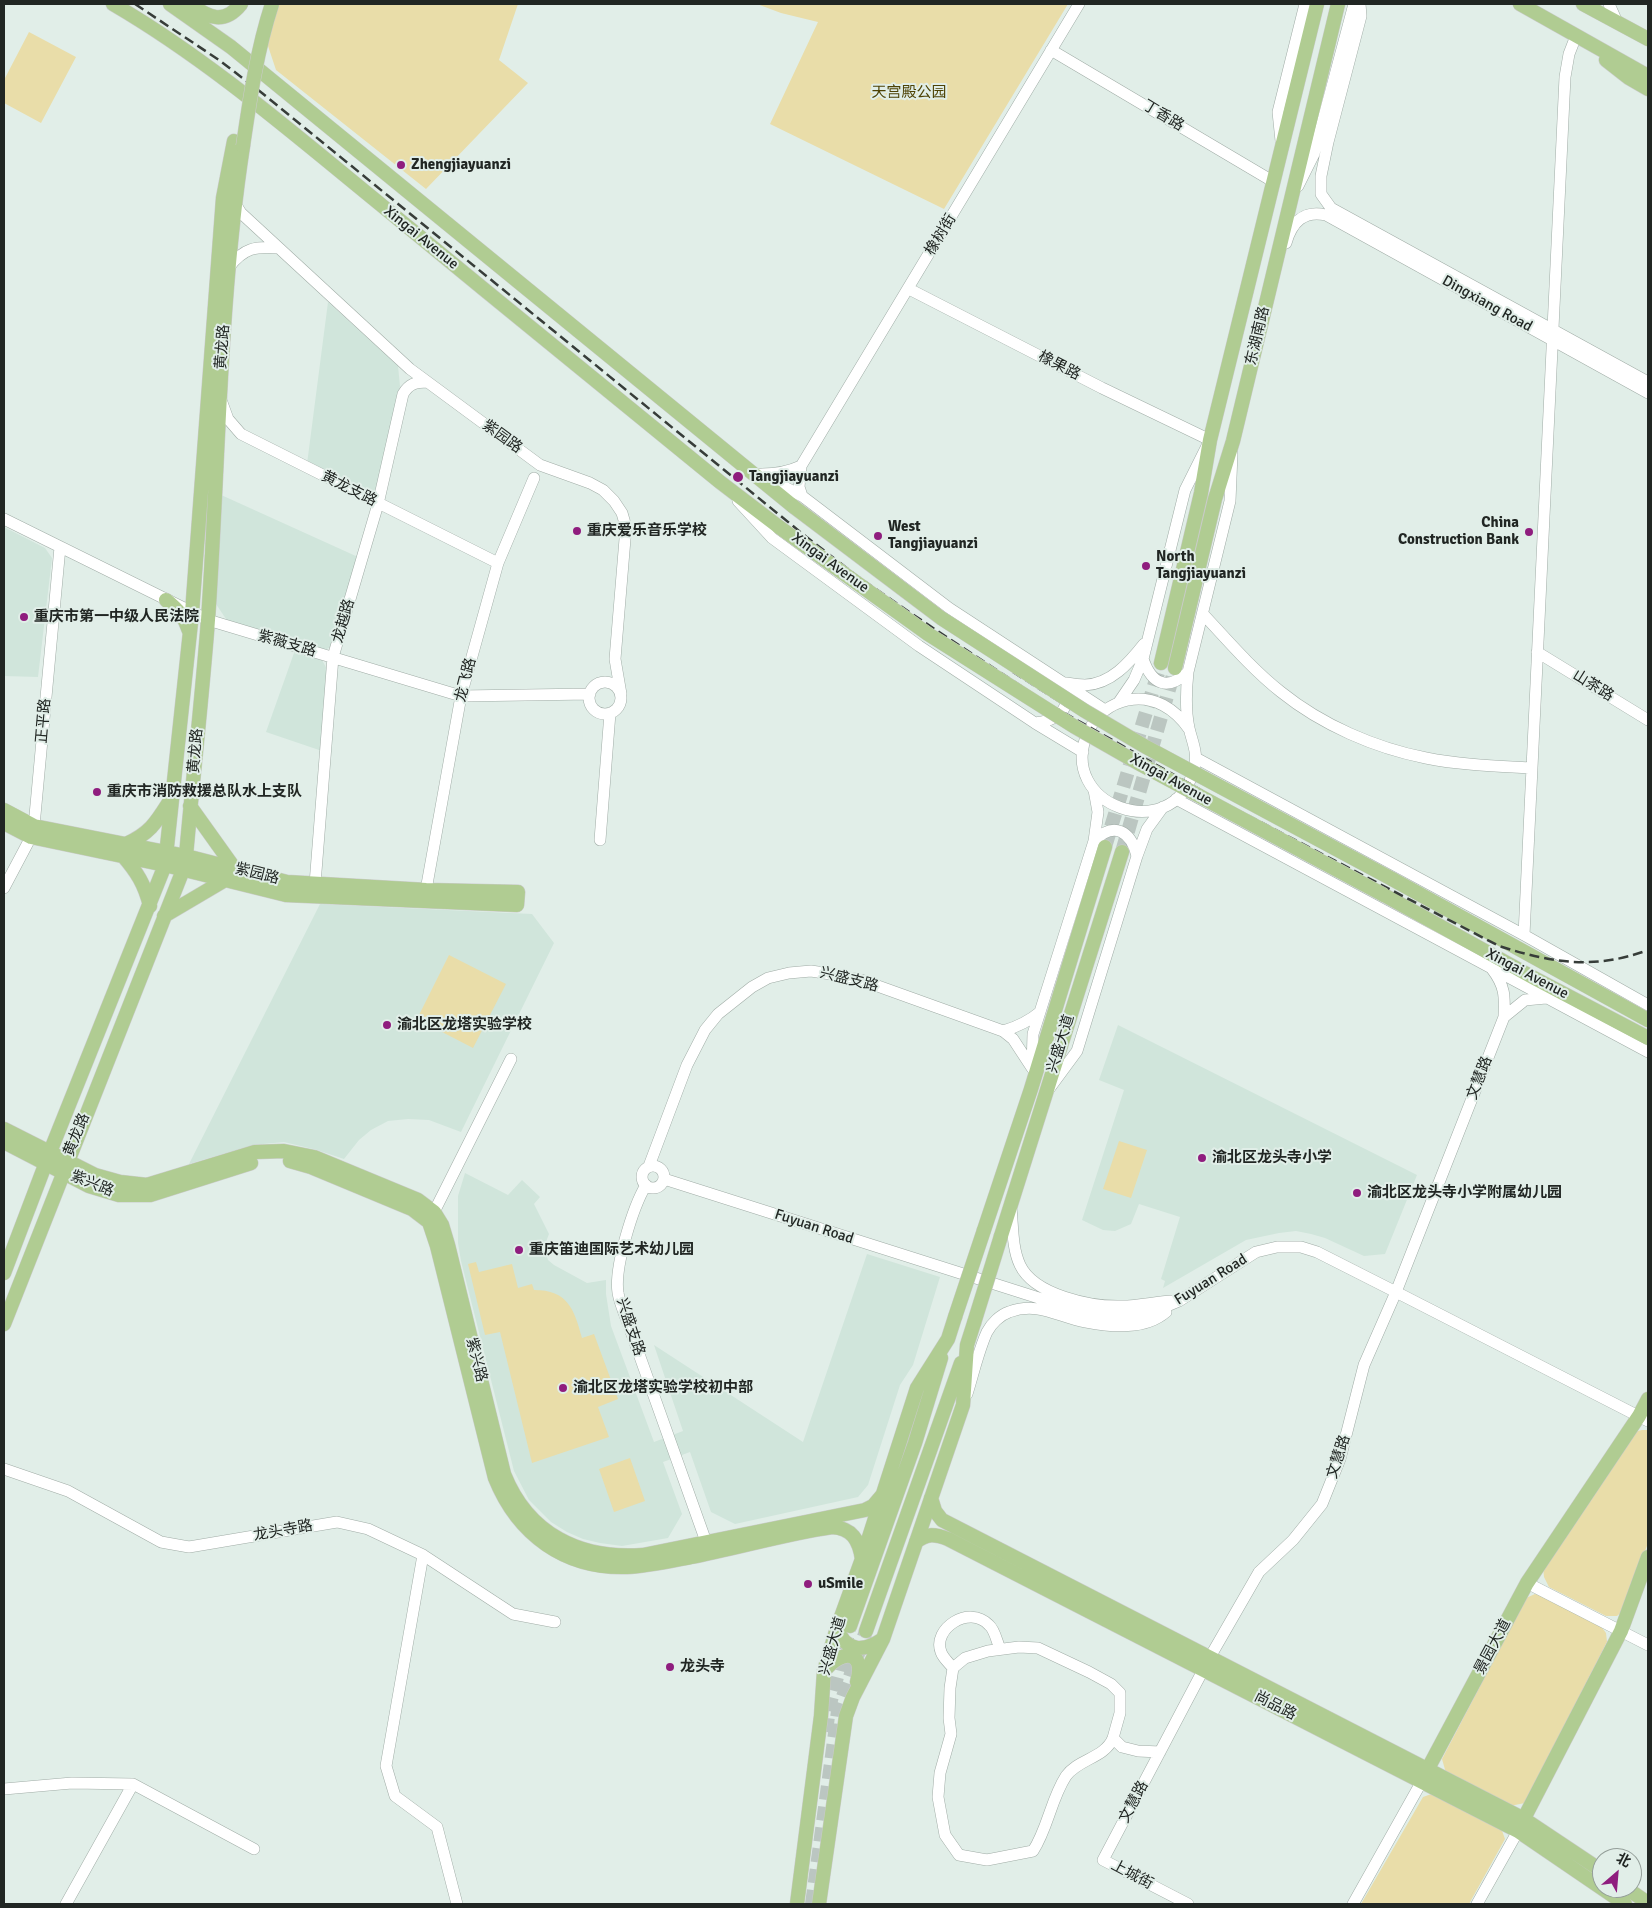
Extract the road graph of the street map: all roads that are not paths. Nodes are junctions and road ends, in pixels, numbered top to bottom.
1 (114, 4) edge
2 (170, 4) edge
3 (181, 4) edge
4 (190, 4) edge
5 (241, 4) edge
6 (264, 4) edge
7 (272, 4) edge
8 (1079, 4) edge
9 (1305, 4) edge
10 (1317, 4) edge
11 (1338, 4) edge
12 (1354, 4) edge
13 (1360, 4) edge
14 (1520, 4) edge
15 (1583, 4) edge
16 (1609, 4) edge
17 (1617, 22) junction
18 (1648, 29) edge
19 (1576, 36) junction
20 (1648, 39) edge
21 (231, 47) junction
22 (1052, 50) junction
23 (1648, 76) edge
24 (1648, 89) edge
25 (1334, 99) junction
26 (1328, 121) junction
27 (1328, 142) junction
28 (239, 143) junction
29 (1281, 150) junction
30 (1314, 154) junction
31 (1274, 182) junction
32 (1290, 201) junction
33 (234, 202) junction
34 (1328, 212) junction
35 (279, 248) junction
36 (229, 267) junction
37 (909, 289) junction
38 (1263, 312) junction
39 (1553, 335) junction
40 (427, 382) junction
41 (1648, 382) edge
42 (1648, 393) edge
43 (220, 396) junction
44 (1210, 440) junction
45 (1233, 441) junction
46 (525, 454) junction
47 (740, 463) junction
48 (801, 466) junction
49 (555, 470) junction
50 (760, 474) junction
51 (534, 478) junction
52 (720, 482) junction
53 (798, 502) junction
54 (378, 504) junction
55 (4, 519) edge
56 (60, 547) junction
57 (498, 564) junction
58 (166, 600) junction
59 (192, 613) junction
60 (1204, 614) junction
61 (208, 620) junction
62 (190, 633) junction
63 (1147, 641) junction
64 (1538, 652) junction
65 (333, 657) junction
66 (615, 659) junction
67 (1143, 659) junction
68 (1161, 663) tunnel mouth
69 (1182, 670) junction
70 (1061, 682) junction
71 (600, 683) junction
72 (590, 694) junction
73 (621, 694) junction
74 (461, 696) junction
75 (1119, 702) junction
76 (1105, 710) junction
77 (610, 713) junction
78 (1648, 720) edge
79 (1035, 723) junction
80 (1189, 729) junction
81 (1083, 752) junction
82 (1196, 758) junction
83 (1532, 768) junction
84 (1248, 786) junction
85 (1094, 790) junction
86 (173, 796) junction
87 (1176, 799) junction
88 (190, 806) junction
89 (1163, 807) junction
90 (4, 810) edge
91 (4, 823) edge
92 (1228, 827) junction
93 (32, 831) junction
94 (600, 840) dead end
95 (1100, 844) junction
96 (124, 850) junction
97 (1122, 852) tunnel mouth
98 (1137, 856) junction
99 (167, 859) junction
100 (184, 863) junction
101 (235, 869) junction
102 (225, 880) junction
103 (315, 884) junction
104 (4, 888) edge
105 (426, 890) junction
106 (150, 906) junction
107 (164, 916) junction
108 (1524, 935) junction
109 (1492, 969) junction
110 (1546, 998) junction
111 (1645, 1000) edge
112 (1040, 1012) junction
113 (1504, 1017) junction
114 (1648, 1020) edge
115 (1003, 1031) junction
116 (1648, 1038) edge
117 (1648, 1052) edge
118 (511, 1059) dead end
119 (1032, 1068) junction
120 (1031, 1089) junction
121 (1046, 1095) junction
122 (4, 1129) edge
123 (58, 1133) junction
124 (4, 1142) edge
125 (31, 1143) junction
126 (48, 1158) junction
127 (649, 1166) junction
128 (65, 1167) junction
129 (664, 1180) junction
130 (646, 1185) junction
131 (1011, 1205) junction
132 (432, 1217) junction
133 (4, 1273) edge
134 (1396, 1292) junction
135 (1179, 1301) junction
136 (4, 1324) edge
137 (948, 1339) junction
138 (967, 1345) junction
139 (1648, 1398) edge
140 (963, 1405) junction
141 (1644, 1419) edge
142 (4, 1469) edge
143 (884, 1493) junction
144 (932, 1498) junction
145 (916, 1542) junction
146 (709, 1548) junction
147 (423, 1554) junction
148 (1648, 1557) edge
149 (862, 1559) junction
150 (1526, 1583) junction
151 (555, 1622) dead end
152 (843, 1627) junction
153 (866, 1631) tunnel mouth
154 (1621, 1631) junction
155 (883, 1639) junction
156 (1648, 1645) edge
157 (1000, 1649) junction
158 (1207, 1664) junction
159 (953, 1668) junction
160 (824, 1672) junction
161 (853, 1697) junction
162 (1113, 1738) junction
163 (1160, 1752) junction
164 (1428, 1769) junction
165 (1422, 1781) junction
166 (133, 1784) junction
167 (4, 1789) edge
168 (1521, 1825) junction
169 (254, 1849) dead end
170 (1103, 1860) joint
171 (1592, 1866) edge
172 (66, 1904) edge
173 (457, 1904) edge
174 (797, 1904) edge
175 (819, 1904) edge
176 (1188, 1904) edge
177 (1353, 1904) edge
178 (1477, 1904) edge
179 (1625, 1904) edge

1 - 52 main road, Xingai Avenue
2 - 21 main road, Xingai Avenue
3 - 21 street, Xingai Avenue
4 - 5 main road
6 - 28 main road
7 - 28 main road, bridge
8 - 22 street, 橡树街
9 - 29 street
10 - 29 main road, 东湖南路
11 - 32 main road, 东湖南路
12 - 25 street
13 - 25 street
14 - 19 main road
15 - 17 main road
16 - 17 street
17 - 18 main road
17 - 20 main road
19 - 23 main road
19 - 24 main road
19 - 39 street
21 - 47 main road, Xingai Avenue
22 - 31 street, 丁香路
22 - 37 street, 橡树街
25 - 26 street
25 - 27 street
25 - 30 street
26 - 27 street
26 - 30 street
27 - 34 street
28 - 33 main road, 黄龙路
28 - 59 main road, 黄龙路
29 - 31 main road, 东湖南路
30 - 32 street
31 - 44 main road, 东湖南路
32 - 38 main road, 东湖南路
33 - 35 street, 紫园路
33 - 36 main road, 黄龙路
34 - 38 street
34 - 39 street, Dingxiang Road
35 - 36 street
35 - 40 street, 紫园路
36 - 43 main road, 黄龙路
37 - 44 street, 橡果路
37 - 48 street, 橡树街
38 - 45 main road, 东湖南路
39 - 41 street, Dingxiang Road
39 - 42 street, Dingxiang Road
39 - 64 street
40 - 46 street, 紫园路
40 - 54 street, 龙越路
43 - 54 street, 黄龙支路
43 - 61 main road, 黄龙路
44 - 63 street
44 - 68 main road, 东湖南路
45 - 60 street
45 - 69 main road, 东湖南路
46 - 49 street, 紫园路
46 - 51 street
47 - 50 street, Xingai Avenue
47 - 53 main road, Xingai Avenue
48 - 50 street
48 - 53 street
49 - 51 street
49 - 66 street, 紫园路
50 - 53 street, Xingai Avenue
51 - 57 street, 龙飞路
52 - 79 street, Xingai Avenue
52 - 116 main road, Xingai Avenue, bridge
53 - 70 street, Xingai Avenue
53 - 114 main road, Xingai Avenue, bridge
54 - 57 street, 黄龙支路
54 - 65 street, 龙越路
55 - 56 street, 紫薇支路
56 - 58 street, 紫薇支路
56 - 93 street, 正平路
57 - 74 street, 龙飞路
58 - 59 street, 紫薇支路
58 - 62 main road
59 - 61 street, 紫薇支路
59 - 62 main road, 黄龙路
60 - 69 street
60 - 83 street
61 - 65 street, 紫薇支路
61 - 88 main road, 黄龙路
62 - 86 main road, 黄龙路
63 - 67 street
63 - 70 street
64 - 78 street, 山茶路
64 - 83 street
65 - 74 street, 紫薇支路
65 - 103 street, 龙越路
66 - 71 street
66 - 73 street
67 - 69 street
67 - 75 street
69 - 80 street
70 - 76 street, Xingai Avenue
70 - 79 street
71 - 72 street
71 - 73 street
72 - 74 street, 紫薇支路
72 - 77 street
73 - 77 street
74 - 105 street, 龙飞路
75 - 76 street
75 - 80 street
76 - 81 street
77 - 94 street
79 - 81 street, Xingai Avenue
80 - 82 street
81 - 85 street
82 - 84 street, Xingai Avenue
82 - 87 street
83 - 108 street
84 - 92 street
84 - 108 street, Xingai Avenue
85 - 89 street
85 - 95 street
86 - 96 main road
86 - 99 main road, 黄龙路
87 - 89 street
87 - 92 street, Xingai Avenue
88 - 100 main road, 黄龙路
88 - 101 main road
89 - 98 street
90 - 93 main road, 紫园路
91 - 93 main road, 紫园路
92 - 109 street, Xingai Avenue
93 - 96 main road, 紫园路
93 - 104 street, 正平路
95 - 98 street
95 - 112 street
95 - 120 main road, 兴盛大道
96 - 99 main road, 紫园路
96 - 106 main road
97 - 121 main road, 兴盛大道
98 - 121 street
99 - 100 main road, 紫园路
99 - 106 main road, 黄龙路
100 - 101 main road, 紫园路
100 - 102 main road, 紫园路
100 - 107 main road, 黄龙路
101 - 103 main road, 紫园路
102 - 105 main road, 紫园路
102 - 107 main road
103 - 105 main road, 紫园路
106 - 123 main road, 黄龙路
107 - 128 main road, 黄龙路
108 - 111 street, Xingai Avenue
109 - 110 street, Xingai Avenue
109 - 113 street
110 - 113 street
110 - 117 street, Xingai Avenue
112 - 115 street
112 - 119 street
113 - 134 street, 文慧路
115 - 119 street
115 - 127 street, 兴盛支路
118 - 132 street
119 - 120 street
120 - 137 main road, 兴盛大道, bridge
121 - 131 main road, 兴盛大道
122 - 125 main road
123 - 125 main road
123 - 126 main road, 黄龙路
124 - 126 main road
125 - 126 main road
126 - 128 main road, 紫兴路
126 - 133 main road, 黄龙路
127 - 129 street, Fuyuan Road
127 - 130 street
128 - 132 main road, 紫兴路
128 - 136 main road, 黄龙路
129 - 130 street
129 - 135 street, Fuyuan Road
130 - 146 street, 兴盛支路
131 - 135 street
131 - 138 main road, 兴盛大道, bridge
132 - 146 main road, 紫兴路
134 - 135 street, Fuyuan Road
134 - 141 street, Fuyuan Road
134 - 158 street, 文慧路
135 - 140 street
137 - 143 main road, 兴盛大道
137 - 152 main road
138 - 140 main road
138 - 153 main road
139 - 141 main road, 景园大道
140 - 144 main road
141 - 150 main road, 景园大道
142 - 147 street, 龙头寺路
143 - 146 main road, 紫兴路
143 - 149 main road, 兴盛大道
144 - 145 main road
144 - 158 main road, 尚品路
145 - 155 main road
145 - 158 main road, 尚品路
146 - 149 main road, 紫兴路
147 - 151 street, 龙头寺路
147 - 173 street
148 - 154 main road
149 - 152 main road, 兴盛大道
150 - 154 street
150 - 164 main road, 景园大道
152 - 155 main road
152 - 160 main road, 兴盛大道
154 - 156 street
154 - 168 main road
155 - 161 main road
157 - 159 street
157 - 159 street
157 - 162 street
158 - 163 street, 文慧路
158 - 164 main road, 尚品路
158 - 165 main road, 尚品路
159 - 162 street
160 - 161 main road
160 - 174 main road, 兴盛大道
161 - 175 main road
162 - 163 street
163 - 170 street, 文慧路
164 - 165 main road, 景园大道
164 - 168 main road, 尚品路
165 - 168 main road, 尚品路
165 - 177 street, 景园大道
166 - 167 street
166 - 169 street
166 - 172 street
168 - 171 main road, 尚品路
168 - 178 street
168 - 179 main road, 尚品路
170 - 176 street, 上城街

